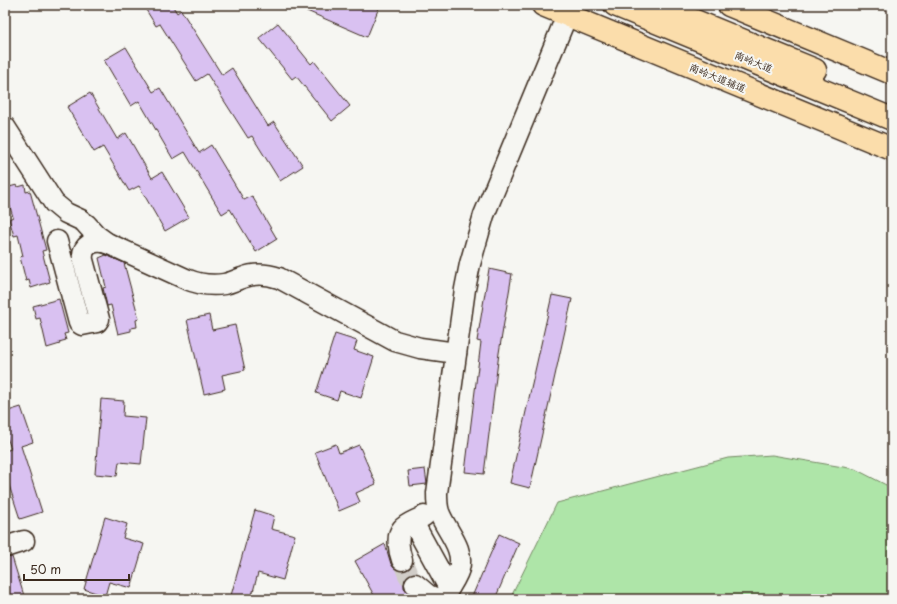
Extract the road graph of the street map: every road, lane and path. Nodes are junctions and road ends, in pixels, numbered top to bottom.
1 (544, 5) edge
2 (615, 5) edge
3 (656, 5) edge
4 (729, 5) edge
5 (682, 11) edge
6 (567, 15) junction
7 (892, 73) edge
8 (892, 103) edge
9 (892, 119) edge
10 (5, 127) edge
11 (892, 150) edge
12 (54, 203) junction
13 (84, 222) junction
14 (107, 243) junction
15 (70, 249) junction
16 (456, 353) junction
17 (438, 509) junction
18 (413, 522) junction
19 (24, 541) dead end
20 (5, 547) edge
21 (402, 560) tunnel mouth
22 (415, 584) tunnel mouth
23 (443, 595) edge

1 - 6 main road, 南岭大道辅道
2 - 9 main road, 南岭大道
3 - 5 main road, 南岭大道
4 - 7 main road
5 - 8 main road, 南岭大道
6 - 11 main road, 南岭大道辅道
6 - 16 street
10 - 12 street
12 - 13 street
12 - 15 street
13 - 14 street
13 - 15 street
13 - 15 street
14 - 15 street
14 - 16 street
16 - 17 street
17 - 18 street
17 - 23 street
18 - 21 street
18 - 23 street
19 - 20 street
22 - 23 street

